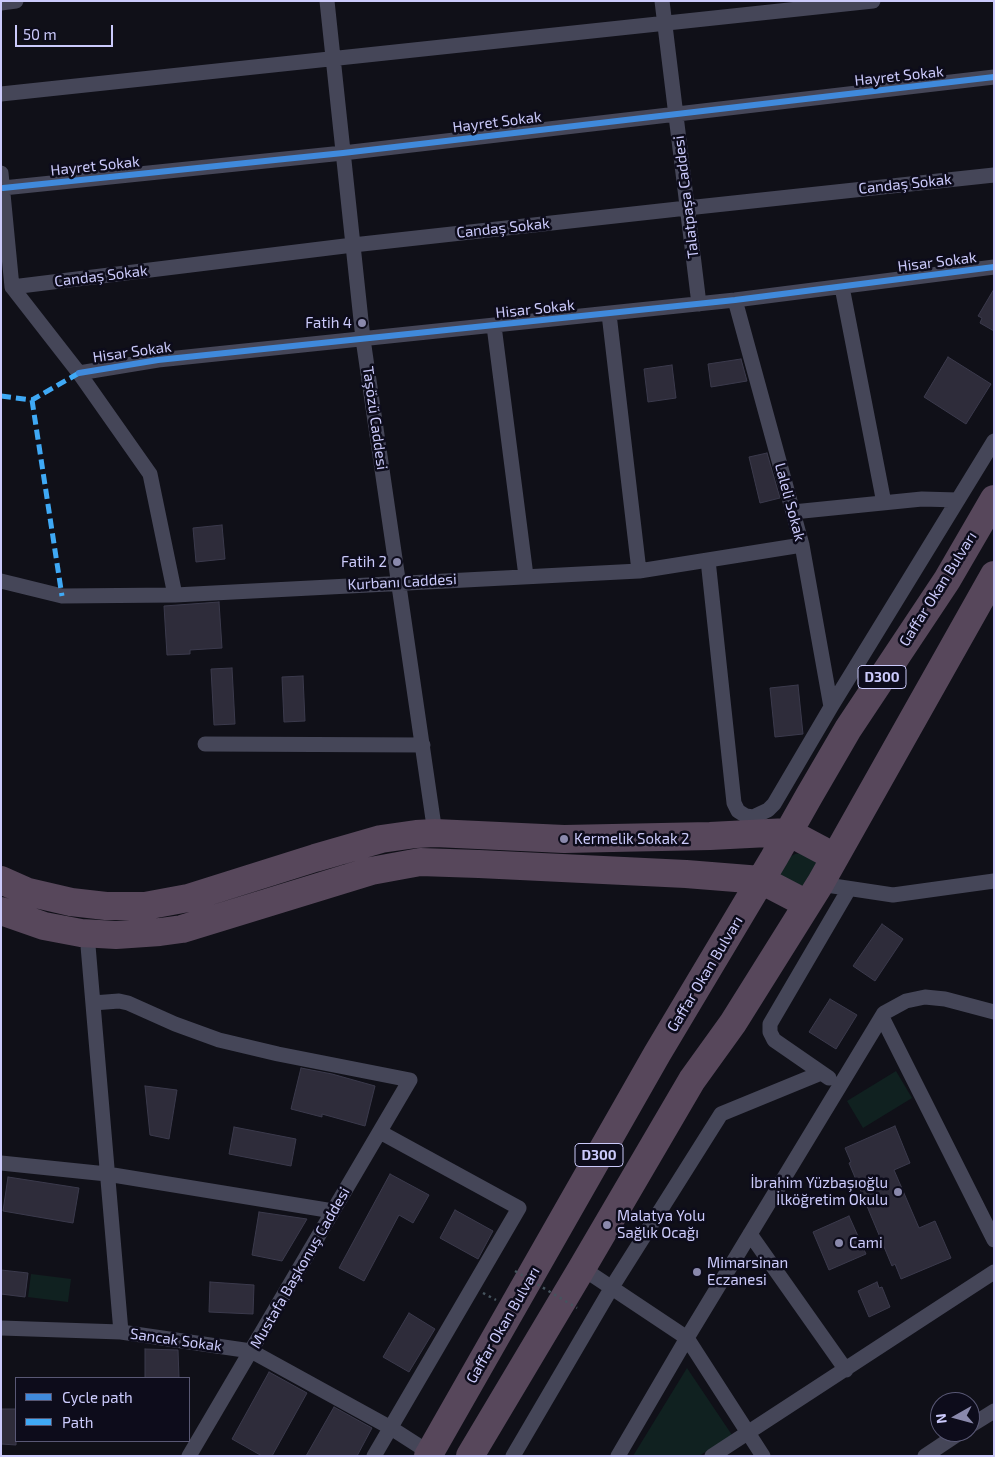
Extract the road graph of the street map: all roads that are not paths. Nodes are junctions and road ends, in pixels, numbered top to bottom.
1 (16, 1) edge
2 (327, 1) edge
3 (662, 1) edge
4 (873, 1) edge
5 (1, 3) edge
6 (665, 24) junction
7 (333, 59) junction
8 (994, 78) edge
9 (1, 94) edge
10 (676, 113) junction
11 (343, 153) junction
12 (994, 175) edge
13 (2, 180) edge
14 (687, 208) junction
15 (354, 245) junction
16 (994, 268) edge
17 (12, 287) junction
18 (842, 287) junction
19 (735, 300) junction
20 (699, 304) junction
21 (609, 314) junction
22 (494, 326) junction
23 (363, 339) junction
24 (79, 373) junction
25 (994, 441) edge
26 (994, 499) edge
27 (958, 500) junction
28 (884, 503) junction
29 (793, 512) junction
30 (802, 545) junction
31 (708, 560) junction
32 (639, 571) junction
33 (994, 575) edge
34 (526, 576) junction
35 (1, 581) edge
36 (400, 582) junction
37 (175, 595) junction
38 (831, 707) junction
39 (205, 744) dead end
40 (423, 744) junction
41 (788, 832) junction
42 (435, 833) junction
43 (835, 857) junction
44 (1, 880) edge
45 (761, 880) junction
46 (994, 881) edge
47 (849, 889) junction
48 (814, 894) junction
49 (1, 911) edge
50 (87, 934) junction
51 (93, 1003) junction
52 (994, 1012) edge
53 (882, 1017) junction
54 (821, 1073) junction
55 (841, 1084) junction
56 (380, 1132) junction
57 (1, 1163) edge
58 (108, 1174) junction
59 (333, 1211) junction
60 (750, 1234) junction
61 (994, 1240) edge
62 (582, 1268) junction
63 (994, 1272) edge
64 (612, 1287) junction
65 (1, 1328) edge
66 (121, 1332) junction
67 (687, 1338) junction
68 (251, 1350) junction
69 (846, 1370) junction
70 (994, 1411) edge
71 (980, 1420) edge
72 (391, 1428) junction
73 (748, 1433) junction
74 (946, 1442) edge
75 (429, 1454) edge
76 (189, 1456) edge
77 (374, 1456) edge
78 (470, 1456) edge
79 (513, 1456) edge
80 (618, 1456) edge
81 (712, 1456) edge
82 (763, 1456) edge
83 (925, 1456) edge

1 - 5 street
2 - 7 street, Taşözü Caddesi
3 - 6 street, Talatpaşa Caddesi
4 - 6 street
6 - 7 street
6 - 10 street, Talatpaşa Caddesi
7 - 9 street
7 - 11 street, Taşözü Caddesi
8 - 10 street, Hayret Sokak
10 - 11 street, Hayret Sokak
10 - 14 street, Talatpaşa Caddesi
11 - 13 street, Hayret Sokak
11 - 15 street, Taşözü Caddesi
12 - 14 street, Candaş Sokak
13 - 17 street
14 - 15 street, Candaş Sokak
14 - 20 street, Talatpaşa Caddesi
15 - 17 street, Candaş Sokak
15 - 23 street, Taşözü Caddesi
16 - 18 street, Hisar Sokak
17 - 24 street
18 - 19 street, Hisar Sokak
18 - 28 street
19 - 20 street, Hisar Sokak
19 - 29 street, Laleli Sokak
20 - 21 street, Hisar Sokak
21 - 22 street, Hisar Sokak
21 - 32 street
22 - 23 street, Hisar Sokak
22 - 34 street
23 - 24 street, Hisar Sokak
23 - 36 street, Taşözü Caddesi
24 - 37 street
25 - 27 street
26 - 41 highway, Gaffar Okan Bulvarı / D300
27 - 28 street
27 - 38 street
28 - 29 street
29 - 30 street, Laleli Sokak
30 - 31 street, Kurbanı Caddesi
30 - 38 street, Laleli Sokak
31 - 32 street, Kurbanı Caddesi
31 - 38 street
32 - 34 street, Kurbanı Caddesi
33 - 43 highway, D300
34 - 36 street, Kurbanı Caddesi
35 - 37 street, Kurbanı Caddesi
36 - 37 street, Kurbanı Caddesi
36 - 40 street, Taşözü Caddesi
39 - 40 street
40 - 42 street, Taşözü Caddesi
41 - 42 highway
41 - 43 highway
41 - 45 highway, Gaffar Okan Bulvarı / D300
42 - 44 highway
43 - 48 highway, D300
45 - 48 highway
45 - 50 highway
45 - 75 highway, Gaffar Okan Bulvarı / D300
46 - 47 street
47 - 48 street
47 - 54 street
48 - 62 highway, D300
49 - 50 highway
50 - 51 street
51 - 56 street, Mustafa Başkonuş Caddesi
51 - 58 street
52 - 53 street
53 - 55 street
53 - 61 street
54 - 55 street
54 - 64 street
55 - 60 street
56 - 59 street, Mustafa Başkonuş Caddesi
56 - 72 street
57 - 58 street
58 - 59 street
58 - 66 street
59 - 68 street, Mustafa Başkonuş Caddesi
60 - 67 street
60 - 69 street
62 - 64 street
62 - 78 highway, D300
63 - 69 street
64 - 67 street
64 - 79 street
65 - 66 street, Sancak Sokak
66 - 68 street, Sancak Sokak
67 - 73 street
67 - 80 street
68 - 72 street, Sancak Sokak
68 - 76 street, Mustafa Başkonuş Caddesi
69 - 73 street
70 - 71 street
72 - 75 street, Sancak Sokak
72 - 77 street
73 - 81 street
73 - 82 street
74 - 83 street

